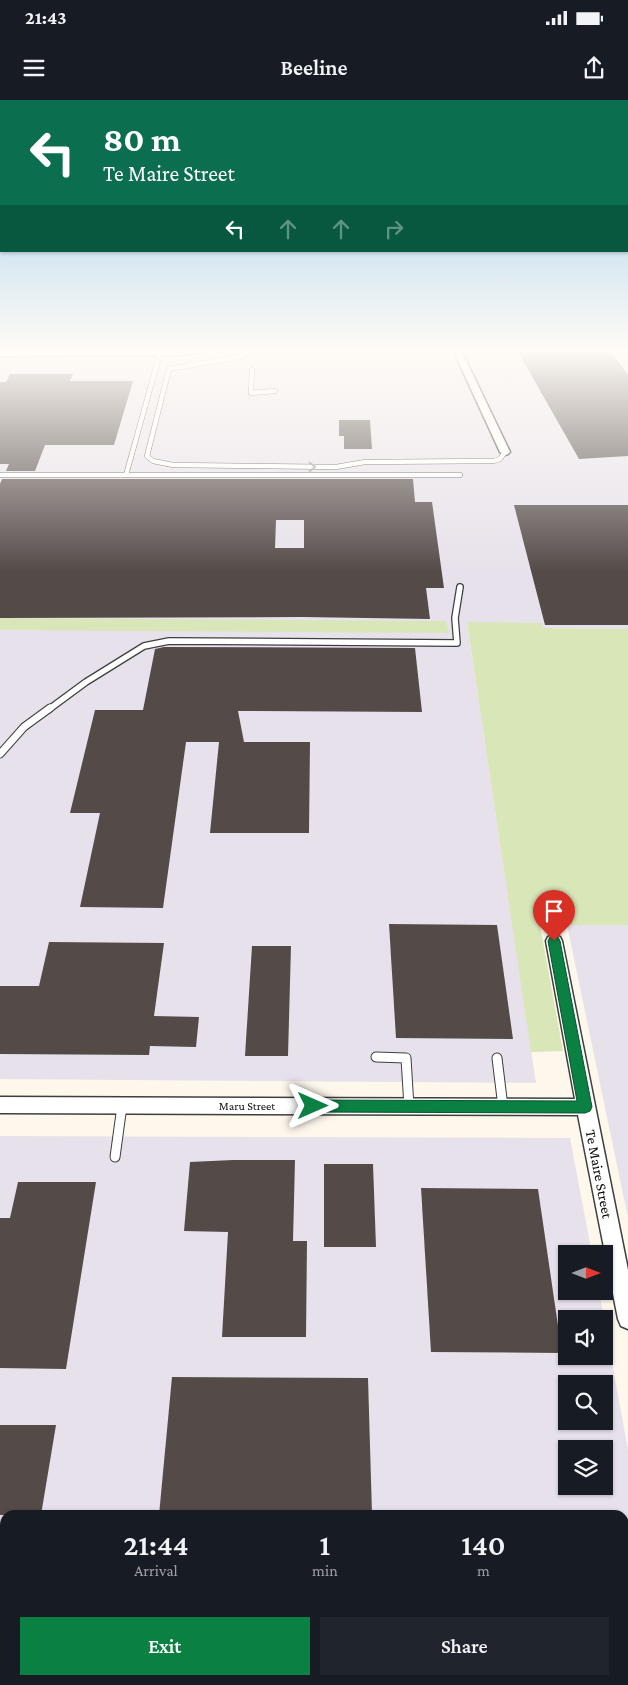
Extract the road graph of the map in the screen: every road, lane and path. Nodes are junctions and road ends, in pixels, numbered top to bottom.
1 (140, 424) edge
2 (155, 424) edge
3 (492, 424) edge
4 (505, 452) joint
5 (0, 475) edge
6 (126, 475) junction
7 (460, 476) dead end
8 (460, 587) dead end
9 (0, 754) edge
10 (554, 941) dead end
11 (376, 1057) dead end
12 (497, 1058) dead end
13 (0, 1105) edge
14 (122, 1106) junction
15 (409, 1106) junction
16 (503, 1107) junction
17 (585, 1107) junction
18 (115, 1157) dead end
19 (628, 1319) edge

1 - 6 lane
2 -> 4 lane
3 - 4 street
5 - 6 lane
6 - 7 lane
8 - 9 lane
10 - 17 street, Te Maire Street
11 - 15 lane
12 - 16 lane
13 - 14 street, Maru Street
14 - 15 street, Maru Street
14 - 18 lane
15 - 16 street, Maru Street
16 - 17 street, Maru Street
17 - 19 street, Te Maire Street

